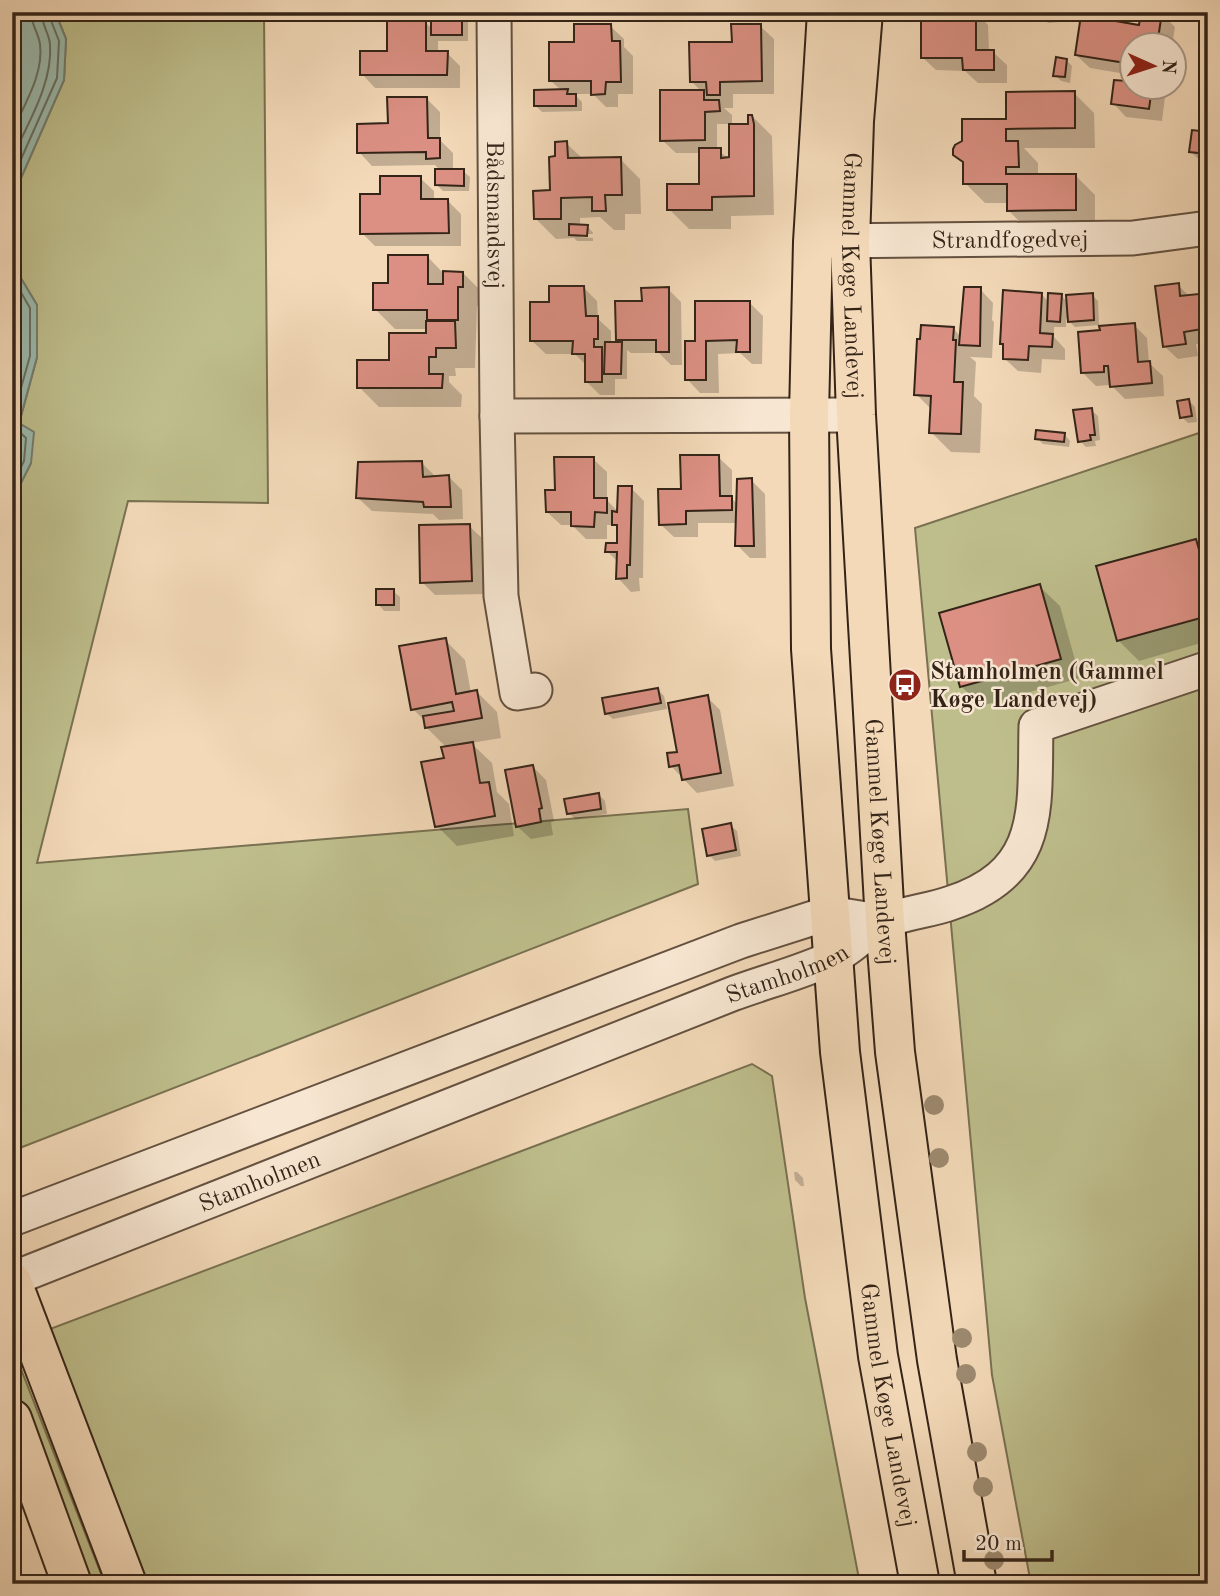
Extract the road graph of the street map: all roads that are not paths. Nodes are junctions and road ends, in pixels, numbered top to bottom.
1 (494, 12) edge
2 (827, 12) edge
3 (863, 12) edge
4 (1208, 228) edge
5 (850, 241) junction
6 (813, 242) junction
7 (809, 415) junction
8 (856, 415) junction
9 (496, 416) junction
10 (1208, 675) edge
11 (535, 690) dead end
12 (829, 913) junction
13 (885, 922) junction
14 (832, 957) junction
15 (12, 1219) edge
16 (12, 1280) edge
17 (12, 1419) edge
18 (72, 1584) edge
19 (127, 1584) edge
20 (920, 1584) edge
21 (977, 1584) edge

1 - 9 street, Bådsmandsvej
2 - 6 main road, Gammel Køge Landevej
3 - 5 main road, Gammel Køge Landevej
4 - 5 street, Strandfogedvej
5 - 6 street, Strandfogedvej
5 - 8 main road, Gammel Køge Landevej
6 - 7 main road, Gammel Køge Landevej
7 - 8 street
7 - 9 street
7 - 12 main road, Gammel Køge Landevej
8 - 13 main road, Gammel Køge Landevej
9 - 11 street, Bådsmandsvej
10 - 13 street
12 - 13 street, Stamholmen
12 - 14 main road, Gammel Køge Landevej
12 - 15 street, Stamholmen
13 - 14 street, Stamholmen
13 - 21 main road, Gammel Køge Landevej
14 - 16 street, Stamholmen
14 - 20 main road, Gammel Køge Landevej
16 - 19 main road
17 - 18 main road

